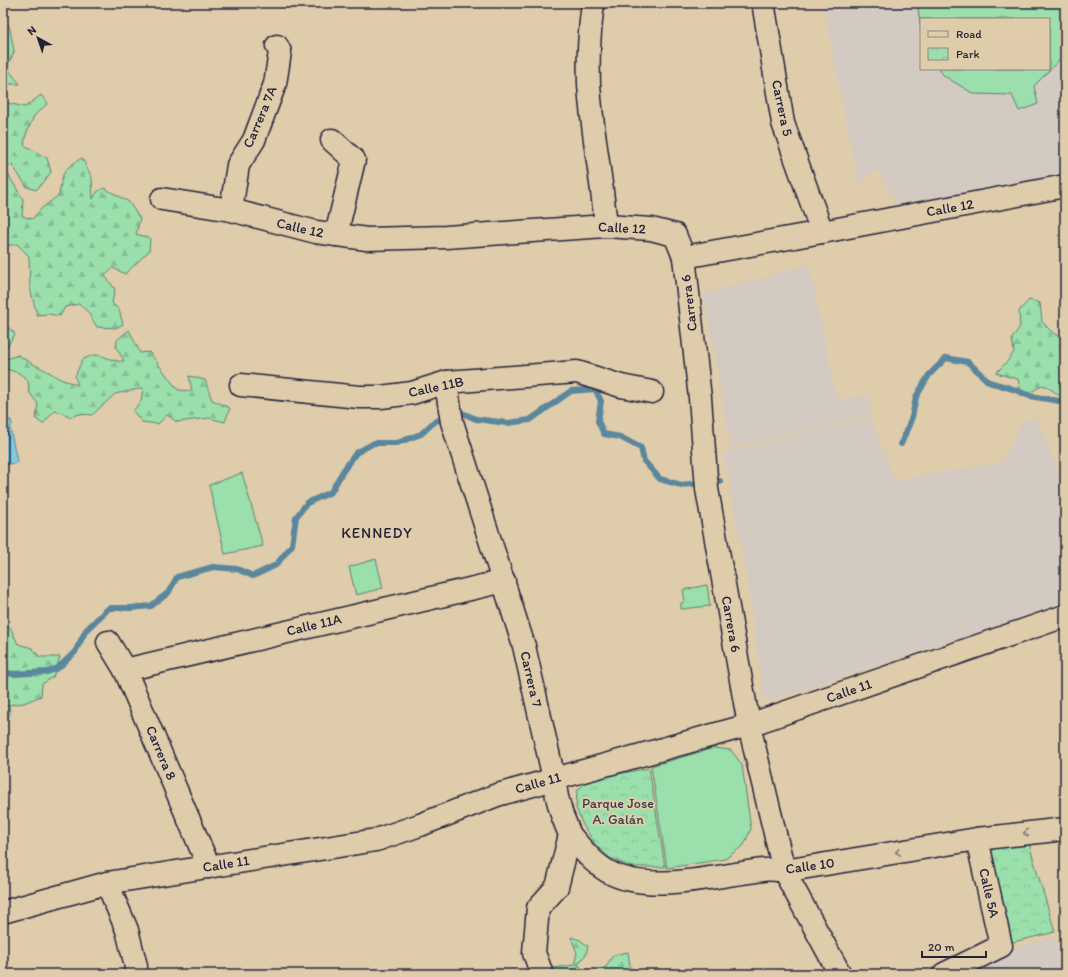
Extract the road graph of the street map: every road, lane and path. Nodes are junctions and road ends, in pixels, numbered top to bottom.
1 (593, 3) edge
2 (764, 3) edge
3 (277, 46) dead end
4 (332, 140) dead end
5 (1065, 186) edge
6 (162, 199) dead end
7 (231, 210) junction
8 (606, 226) junction
9 (822, 232) junction
10 (336, 235) junction
11 (684, 257) junction
12 (241, 385) dead end
13 (447, 386) junction
14 (652, 392) dead end
15 (504, 580) junction
16 (1065, 616) edge
17 (108, 642) dead end
18 (125, 670) junction
19 (748, 725) junction
20 (554, 779) junction
21 (1065, 829) edge
22 (570, 835) junction
23 (977, 839) junction
24 (209, 867) junction
25 (784, 871) junction
26 (107, 883) junction
27 (3, 912) edge
28 (135, 974) edge
29 (542, 974) edge
30 (840, 974) edge
31 (944, 974) edge

1 - 8 street
2 - 9 street, Carrera 5
3 - 7 street, Carrera 7A
4 - 10 street
5 - 9 street, Calle 12
6 - 7 street, Calle 12
7 - 10 street, Calle 12
8 - 10 street, Calle 12
8 - 11 street, Calle 12
9 - 11 street, Calle 12
11 - 19 street, Carrera 6
12 - 13 street, Calle 11B
13 - 14 street, Calle 11B
13 - 15 street, Carrera 7
15 - 18 street, Calle 11A
15 - 20 street, Carrera 7
16 - 19 street, Calle 11
17 - 18 street, Carrera 8
18 - 24 street, Carrera 8
19 - 20 street, Calle 11
19 - 25 street, Carrera 6
20 - 22 street, Carrera 7
20 - 24 street, Calle 11
21 -> 23 street, Calle 10
22 - 25 street, Calle 10
22 - 29 street
23 -> 25 street, Calle 10
23 - 31 street, Calle 5A
24 - 26 street, Calle 11
25 - 30 street, Carrera 6
26 - 27 street, Calle 11
26 - 28 street

